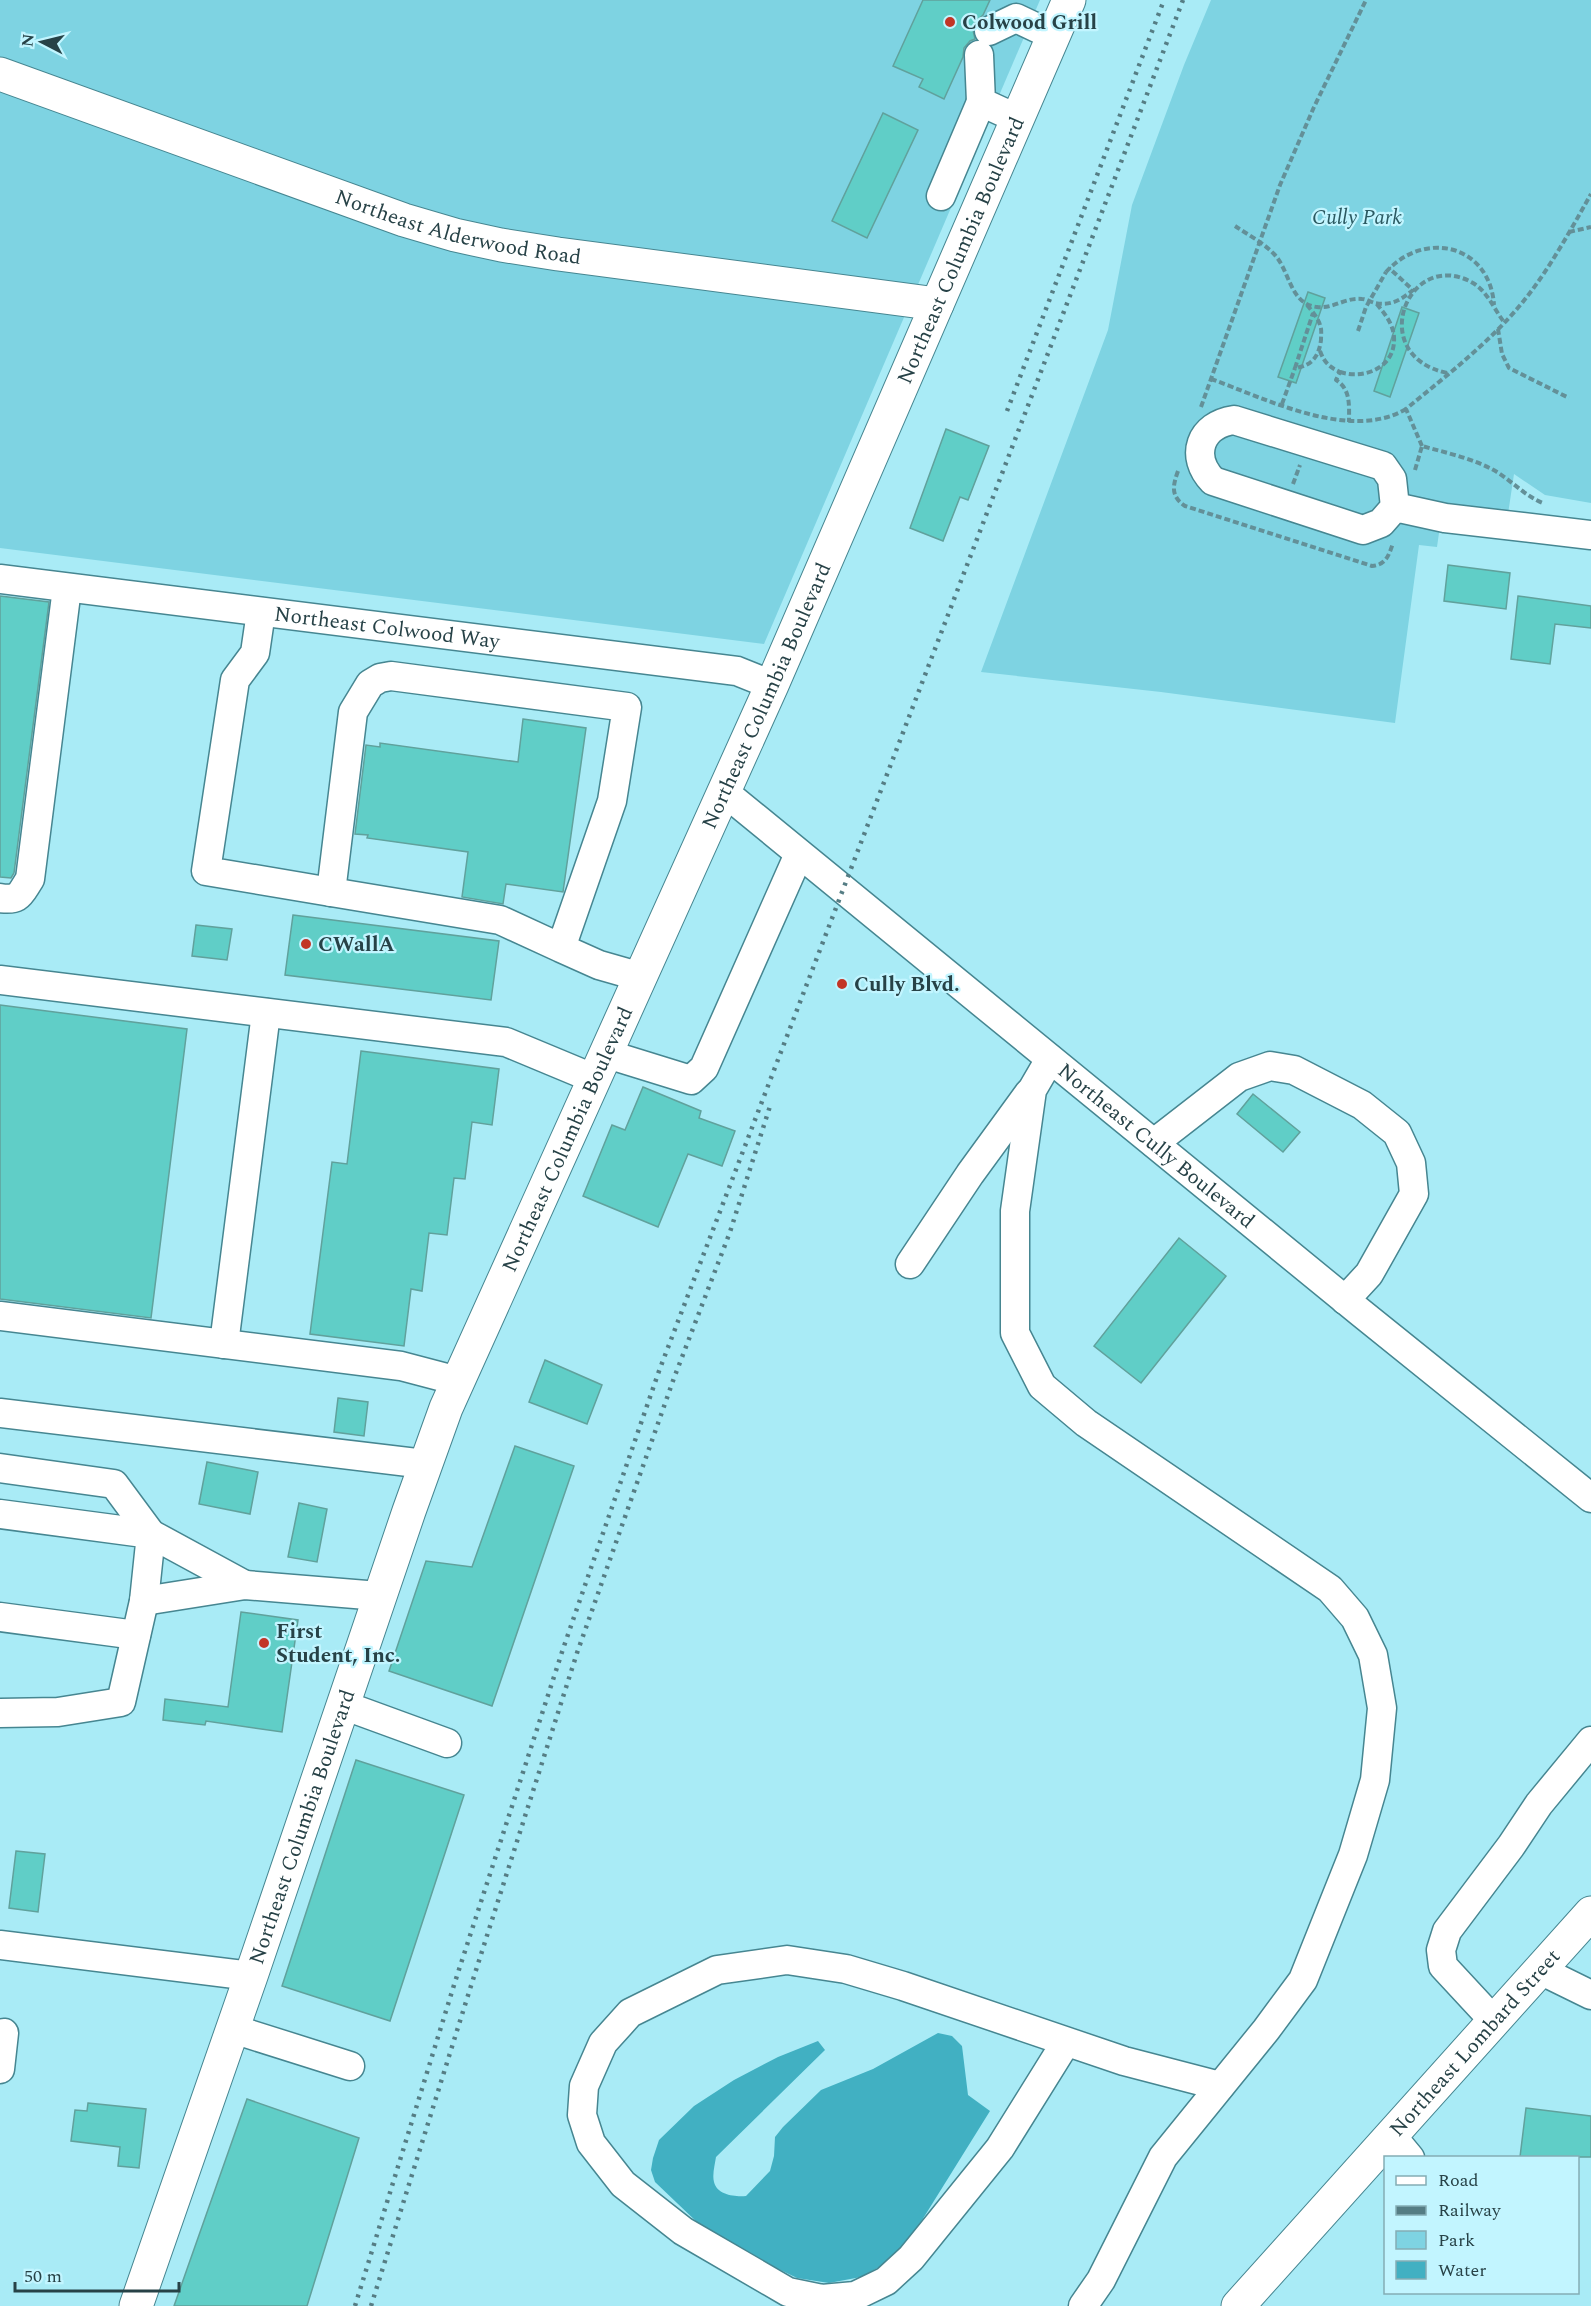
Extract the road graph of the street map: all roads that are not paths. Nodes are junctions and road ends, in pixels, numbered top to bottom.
1 (1070, 0) edge
2 (1054, 36) junction
3 (0, 74) edge
4 (981, 102) junction
5 (1017, 119) junction
6 (941, 196) dead end
7 (937, 304) junction
8 (1400, 508) junction
9 (1591, 535) edge
10 (0, 579) edge
11 (67, 588) junction
12 (261, 612) junction
13 (772, 685) junction
14 (723, 791) junction
15 (799, 854) junction
16 (331, 892) junction
17 (0, 898) edge
18 (561, 948) junction
19 (641, 977) junction
20 (0, 980) edge
21 (266, 1013) junction
22 (1050, 1059) junction
23 (601, 1067) junction
24 (1032, 1090) junction
25 (1154, 1143) junction
26 (910, 1264) dead end
27 (1345, 1300) junction
28 (0, 1316) edge
29 (224, 1344) junction
30 (458, 1381) junction
31 (0, 1413) edge
32 (425, 1464) junction
33 (0, 1468) edge
34 (1591, 1498) edge
35 (0, 1514) edge
36 (151, 1534) junction
37 (245, 1585) junction
38 (379, 1596) junction
39 (144, 1601) junction
40 (0, 1617) edge
41 (136, 1635) junction
42 (343, 1705) junction
43 (0, 1713) edge
44 (1591, 1740) edge
45 (447, 1743) dead end
46 (1591, 1913) edge
47 (0, 1945) edge
48 (1540, 1970) junction
49 (251, 1976) junction
50 (1591, 1995) edge
51 (1494, 2021) junction
52 (233, 2029) junction
53 (4, 2033) dead end
54 (1066, 2042) junction
55 (350, 2066) dead end
56 (0, 2069) edge
57 (1220, 2086) junction
58 (1401, 2146) edge
59 (1384, 2163) edge
60 (136, 2306) edge
61 (1083, 2306) edge
62 (1238, 2306) edge

1 - 2 main road, Northeast Columbia Boulevard
2 - 4 street
2 - 5 main road, Northeast Columbia Boulevard
3 - 7 main road, Northeast Alderwood Road
4 - 5 street
4 - 6 street
5 - 7 main road, Northeast Columbia Boulevard
7 - 13 main road, Northeast Columbia Boulevard
8 - 8 street
8 - 9 street
10 - 11 street, Northeast Colwood Way
11 - 12 street, Northeast Colwood Way
11 - 17 street
12 - 13 street, Northeast Colwood Way
12 - 16 street
13 - 14 main road, Northeast Columbia Boulevard
14 - 15 street, Northeast Cully Boulevard
14 - 19 main road, Northeast Columbia Boulevard
15 - 22 street, Northeast Cully Boulevard
15 - 23 street
16 - 18 street
16 - 18 street
18 - 19 street
19 - 23 main road, Northeast Columbia Boulevard
20 - 21 street
21 - 23 street
21 - 29 street
22 - 24 street
22 - 25 street, Northeast Cully Boulevard
23 - 30 main road, Northeast Columbia Boulevard
24 - 26 street
24 - 57 street
25 - 27 street, Northeast Cully Boulevard
25 - 27 street
27 - 34 street, Northeast Cully Boulevard
28 - 29 street
29 - 30 street
30 - 32 main road, Northeast Columbia Boulevard
31 - 32 street
32 - 38 main road, Northeast Columbia Boulevard
33 - 36 street
35 - 36 street
36 - 37 street
36 - 39 street
37 - 38 street
37 - 39 street
38 - 42 main road, Northeast Columbia Boulevard
39 - 41 street
40 - 41 street
41 - 43 street
42 - 45 street
42 - 49 main road, Northeast Columbia Boulevard
44 - 51 street
46 - 48 main road, Northeast Lombard Street
47 - 49 street
48 - 50 street
48 - 51 main road, Northeast Lombard Street
49 - 52 main road, Northeast Columbia Boulevard
51 - 58 main road, Northeast Lombard Street
52 - 55 street
52 - 60 main road, Northeast Columbia Boulevard
53 - 56 street
54 - 54 street
54 - 57 street
57 - 61 street
59 - 62 main road, Northeast Lombard Street

